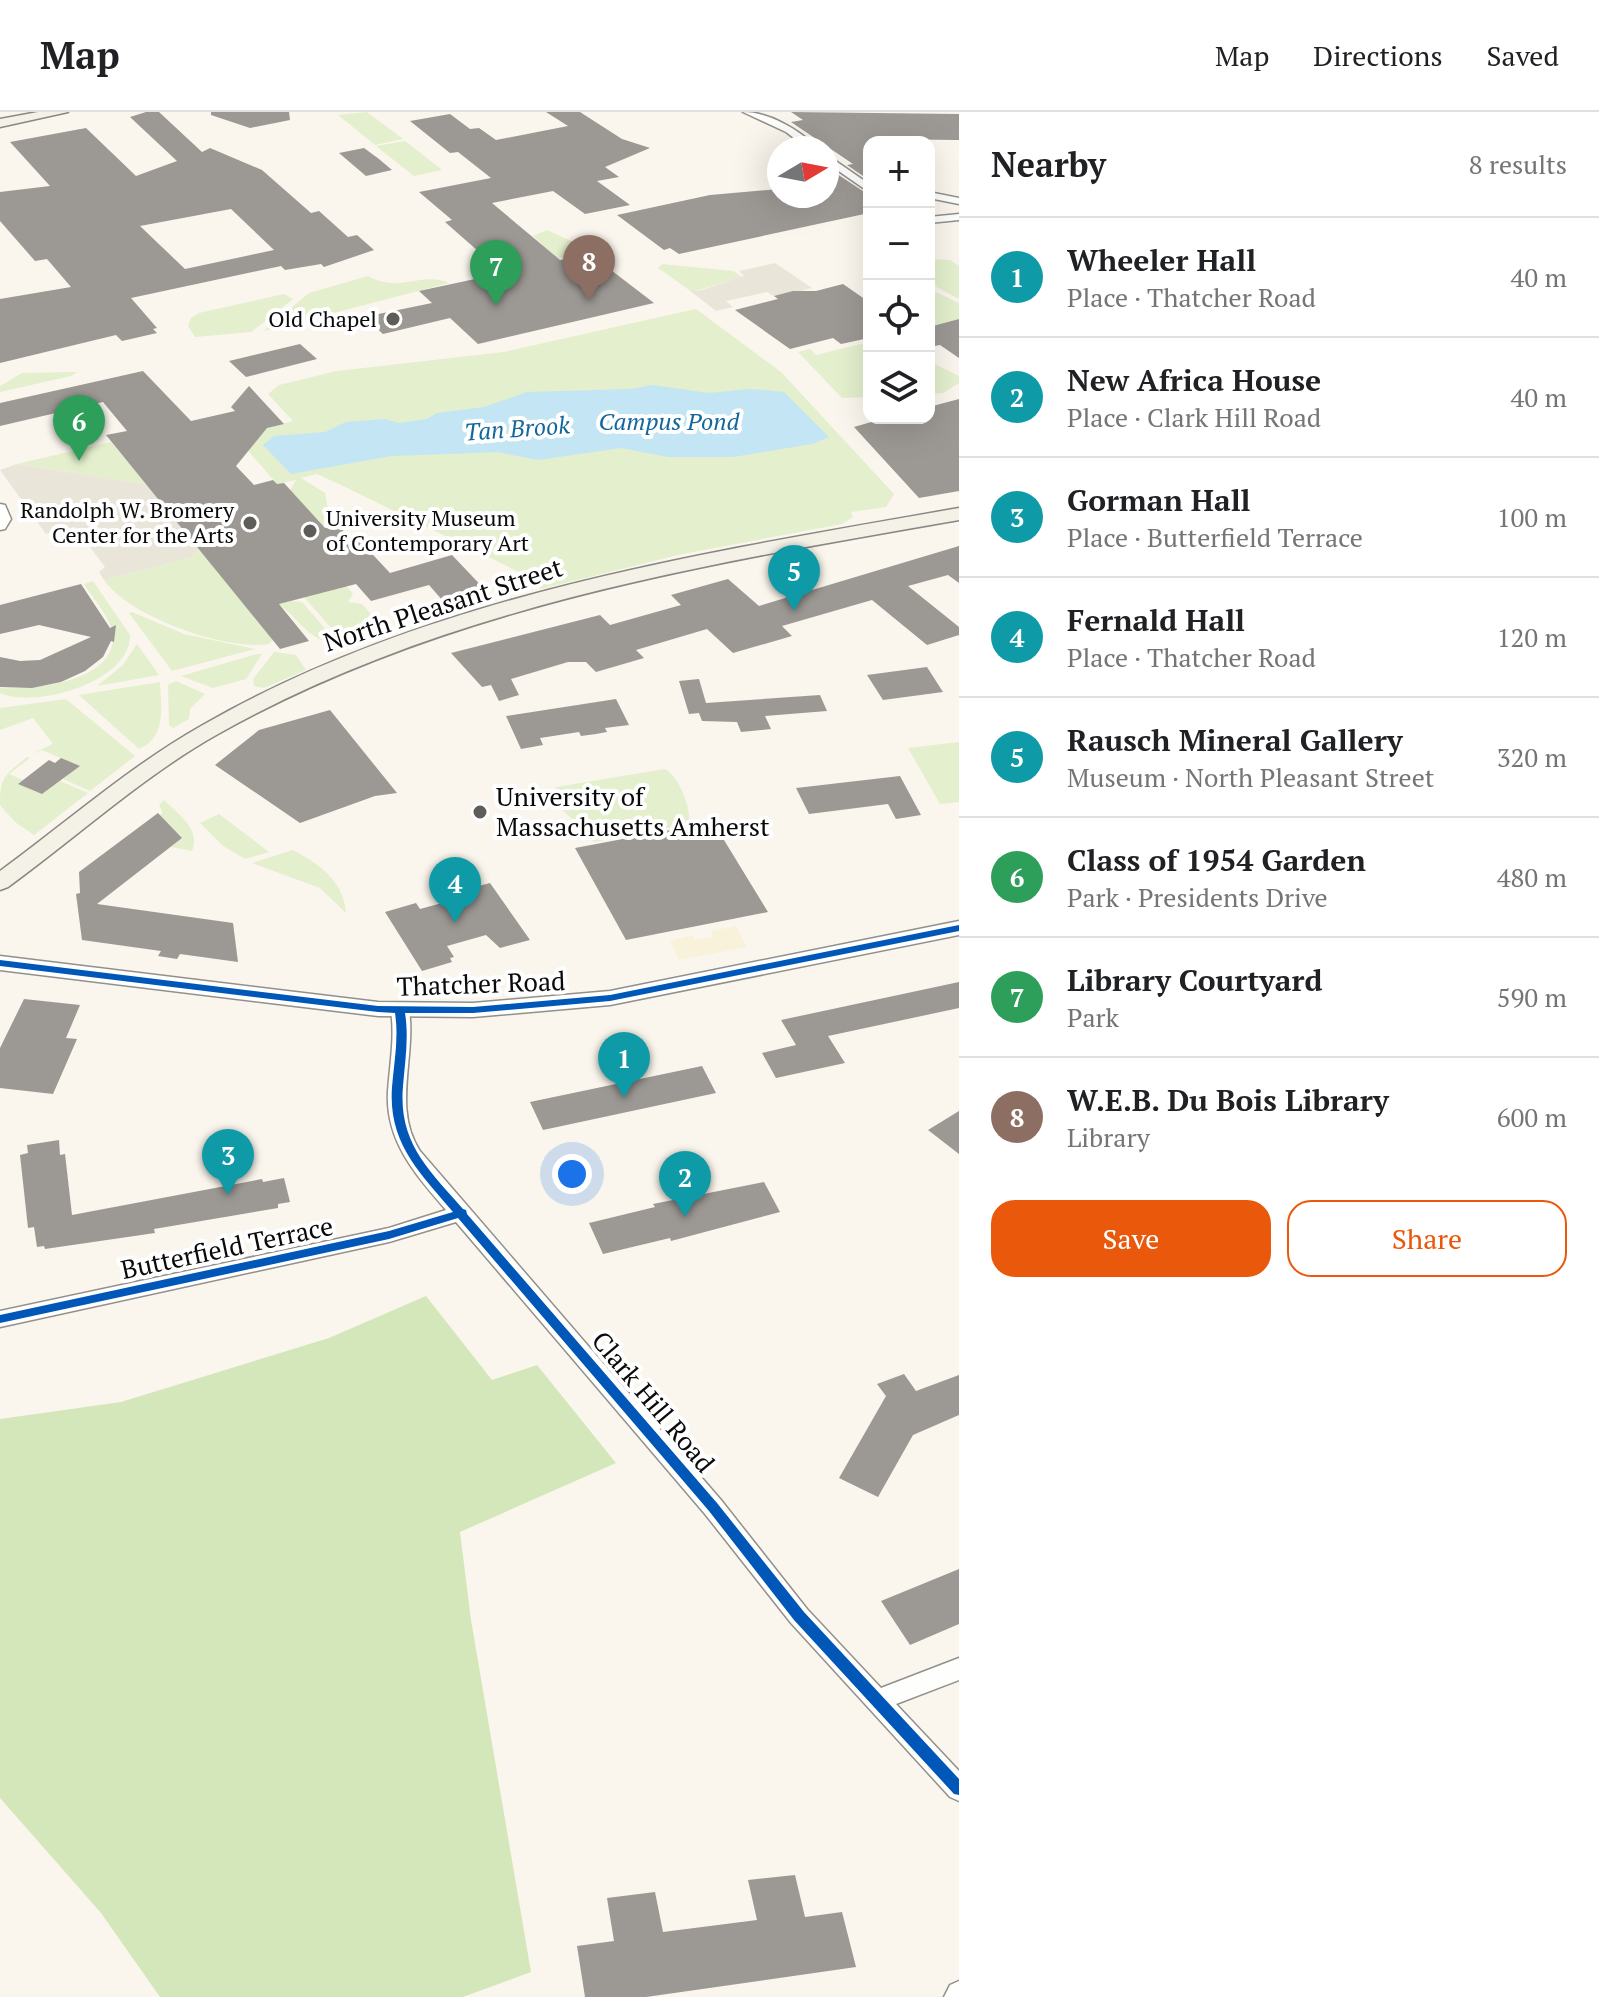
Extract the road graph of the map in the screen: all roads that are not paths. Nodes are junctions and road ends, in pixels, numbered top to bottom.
1 (61, 112) edge
2 (748, 112) edge
3 (0, 123) edge
4 (797, 136) edge
5 (839, 167) edge
6 (863, 185) edge
7 (935, 196) edge
8 (959, 201) edge
9 (959, 217) edge
10 (935, 219) edge
11 (0, 508) edge
12 (959, 514) edge
13 (0, 526) edge
14 (0, 882) edge
15 (959, 928) edge
16 (0, 963) edge
17 (400, 1010) junction
18 (462, 1213) junction
19 (0, 1319) edge
20 (959, 1669) edge
21 (878, 1700) junction
22 (959, 1789) edge

1 - 3 main road
2 - 4 street
5 - 6 street
7 - 8 street
9 - 10 street
11 - 13 street
12 - 14 main road, North Pleasant Street
15 - 17 street, Thatcher Road
16 - 17 street, Thatcher Road
17 - 18 street, Clark Hill Road
18 - 19 street, Butterfield Terrace
18 - 21 street, Clark Hill Road
20 - 21 street
21 - 22 street, Clark Hill Road

